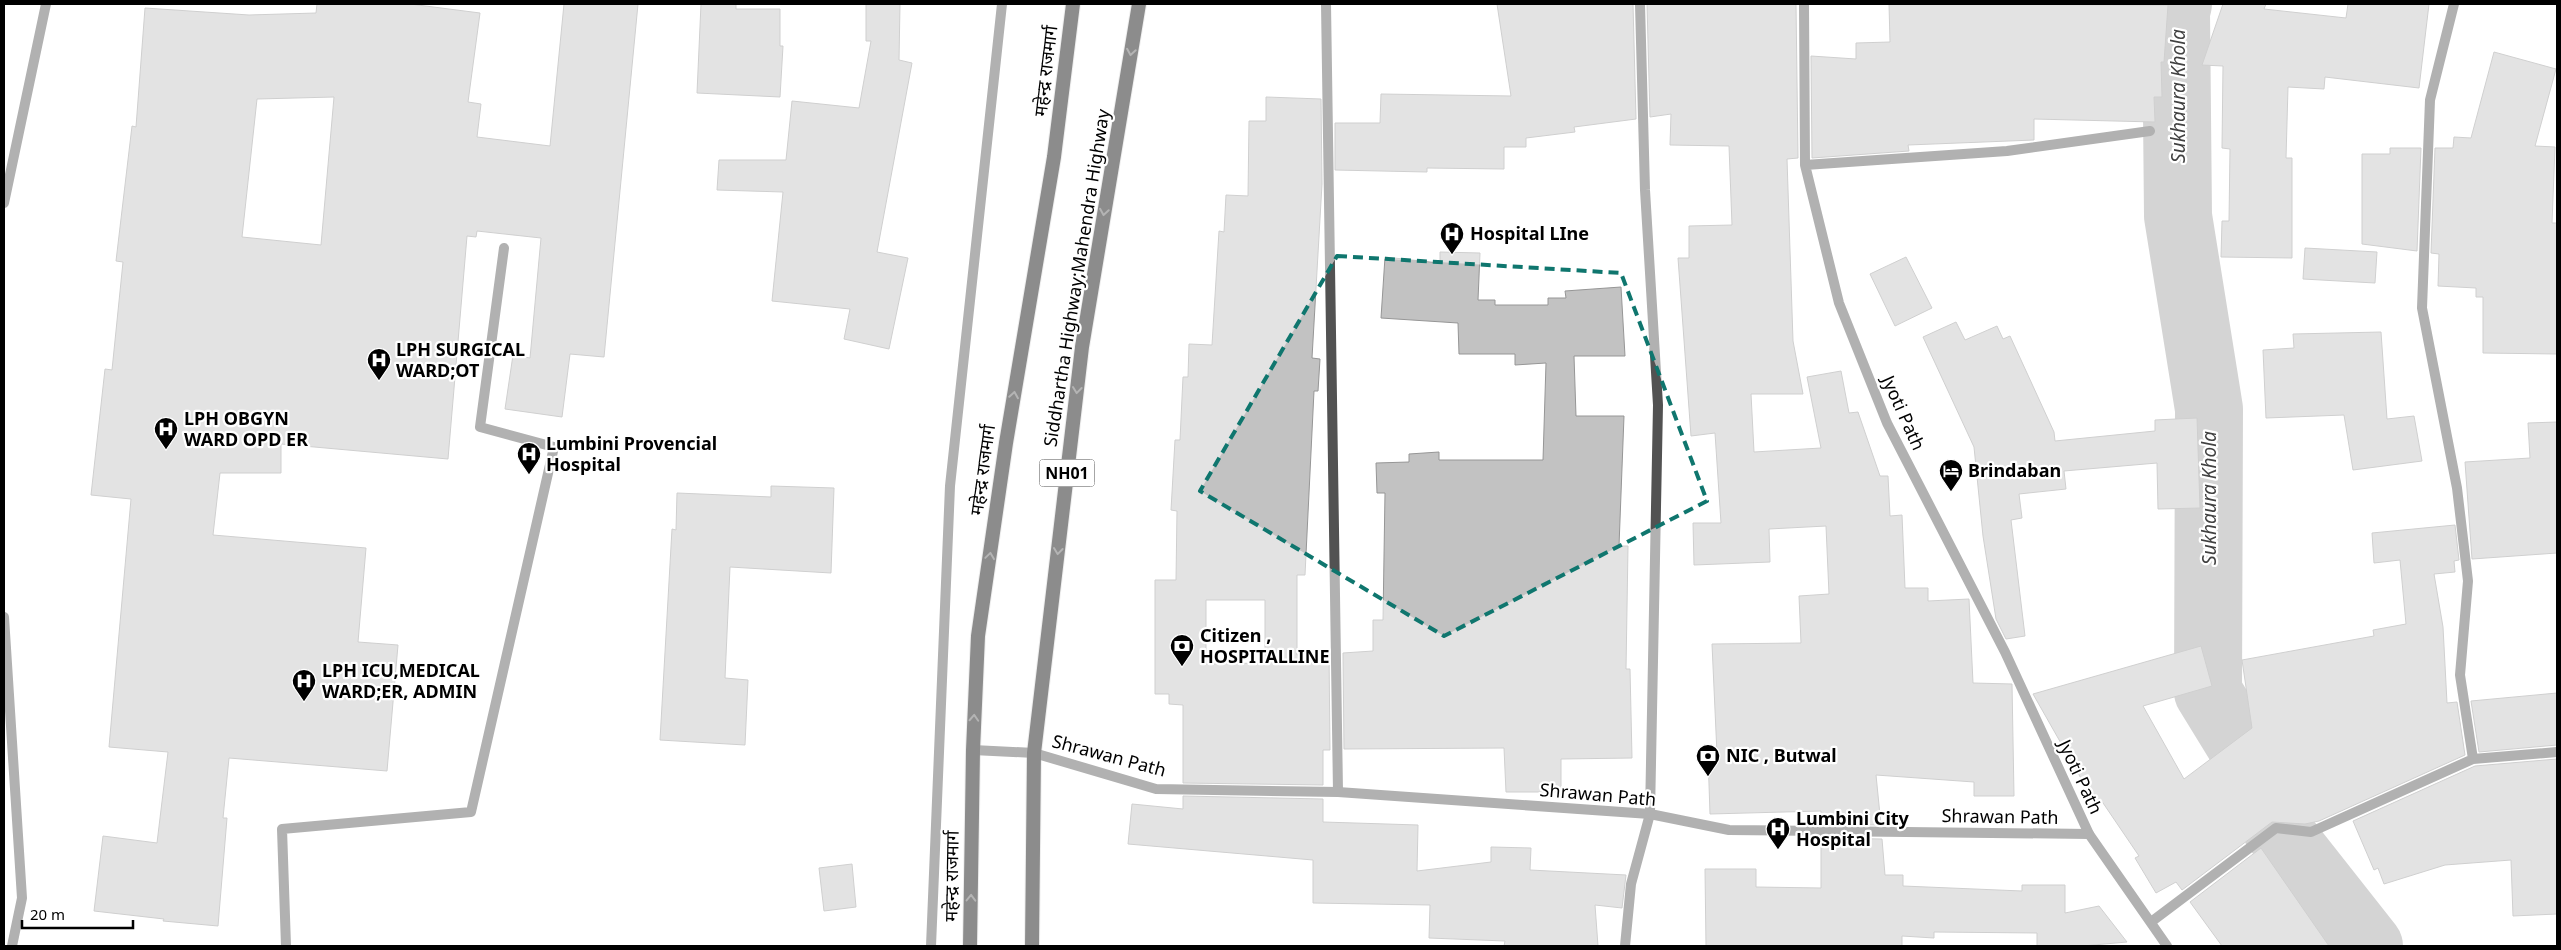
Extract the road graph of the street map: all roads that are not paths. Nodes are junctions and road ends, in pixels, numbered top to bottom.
1 (46, 4) edge
2 (1002, 4) edge
3 (1073, 4) edge
4 (1139, 4) edge
5 (1326, 4) edge
6 (1640, 4) edge
7 (1804, 4) edge
8 (2454, 4) edge
9 (2150, 131) dead end
10 (1805, 165) junction
11 (4, 203) edge
12 (504, 248) dead end
13 (4, 617) edge
14 (973, 750) junction
15 (1034, 752) junction
16 (2557, 752) edge
17 (2473, 759) junction
18 (1338, 792) junction
19 (1650, 814) junction
20 (2089, 834) junction
21 (2151, 922) junction
22 (12, 946) edge
23 (286, 946) edge
24 (931, 946) edge
25 (970, 946) edge
26 (1032, 946) edge
27 (1626, 946) edge
28 (2167, 946) edge

1 - 11 street
2 - 24 street
14 -> 3 highway, महेन्द्र राजमार्ग
4 -> 15 highway, Siddhartha Highway;Mahendra Highway / NH01
5 - 18 street
6 - 19 street
7 - 10 street, Jyoti Path
8 - 17 street
9 - 10 street
10 - 20 street, Jyoti Path
12 - 23 street
13 - 22 street
14 - 15 street, Shrawan Path
25 -> 14 highway, महेन्द्र राजमार्ग
15 - 18 street, Shrawan Path
15 - 26 highway, Siddhartha Highway;Mahendra Highway / NH01
16 - 17 street
17 - 21 street
18 - 19 street, Shrawan Path
19 - 20 street, Shrawan Path
19 - 27 street
20 - 21 street
21 - 28 street

